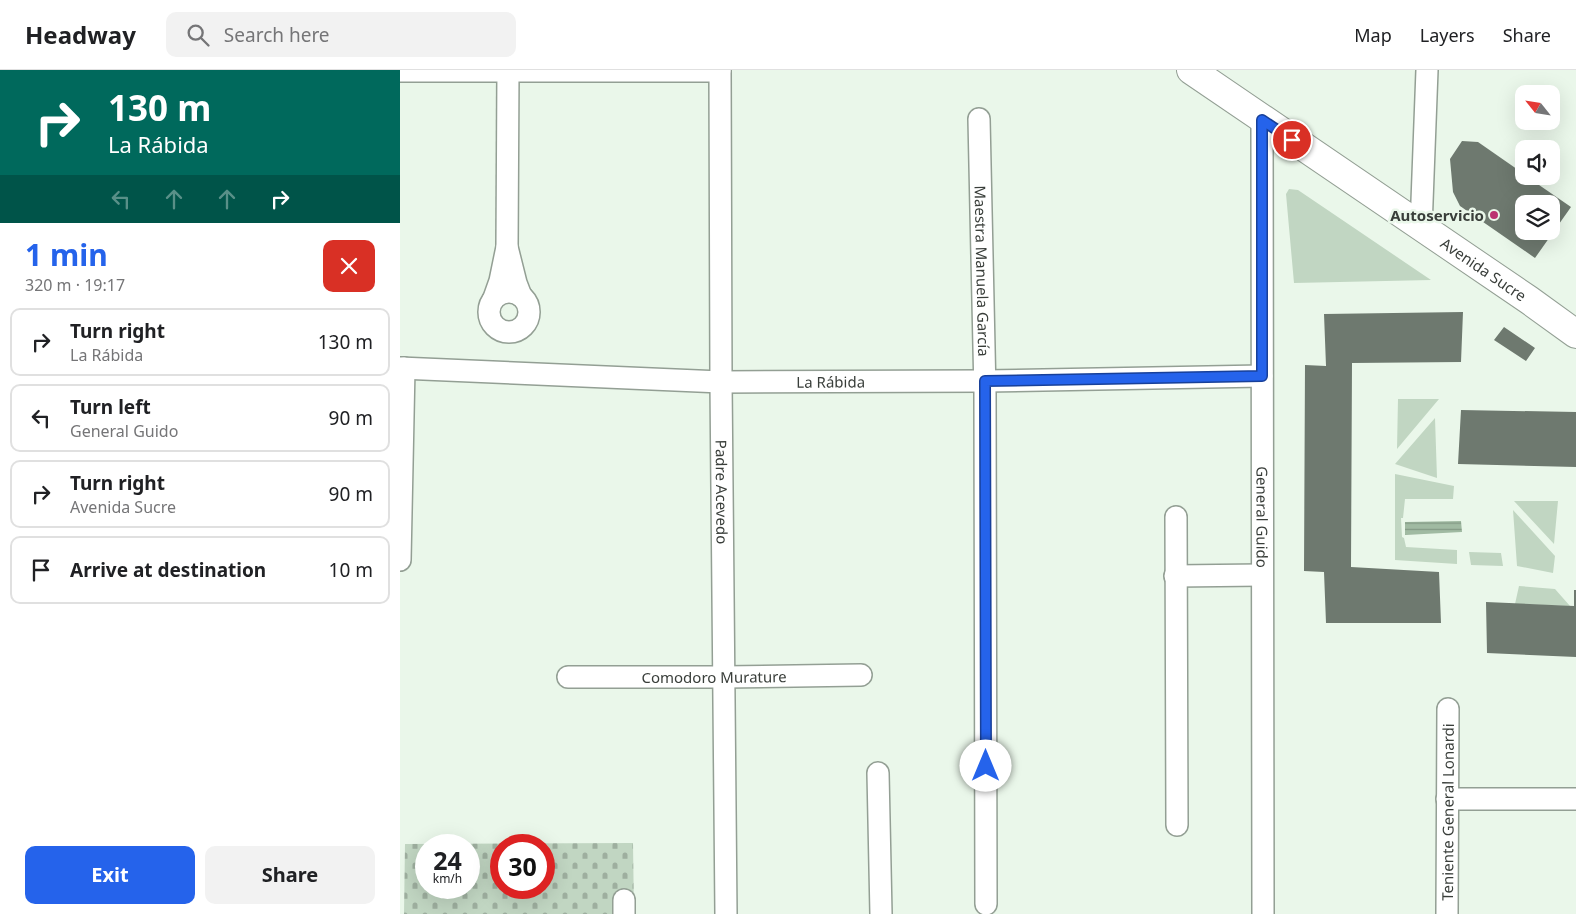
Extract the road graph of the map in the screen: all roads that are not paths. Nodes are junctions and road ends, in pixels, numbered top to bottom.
1 (720, 70) edge
2 (1427, 70) edge
3 (400, 71) edge
4 (508, 71) edge
5 (1199, 73) edge
6 (979, 119) dead end
7 (1262, 120) junction
8 (1421, 228) junction
9 (507, 247) junction
10 (522, 296) junction
11 (494, 298) junction
12 (1576, 334) edge
13 (402, 368) edge
14 (1262, 376) junction
15 (985, 381) junction
16 (720, 382) junction
17 (1176, 517) dead end
18 (400, 560) edge
19 (1262, 575) junction
20 (1175, 576) junction
21 (861, 675) dead end
22 (568, 677) dead end
23 (724, 677) junction
24 (1448, 709) dead end
25 (878, 773) dead end
26 (1447, 799) junction
27 (1576, 799) edge
28 (1177, 825) dead end
29 (986, 904) dead end
30 (726, 914) edge
31 (880, 914) edge
32 (1263, 914) edge
33 (1447, 914) edge

1 - 4 street
1 - 16 street, Padre Acevedo
2 - 8 street
3 - 4 street
4 - 9 street
5 - 7 main road, Avenida Sucre
6 - 15 street, Maestra Manuela García
7 - 8 main road, Avenida Sucre
7 - 14 street, General Guido
8 - 12 main road, Avenida Sucre
9 - 10 street
9 - 11 street
10 - 11 street
10 - 11 street
13 - 16 street, La Rábida
13 - 18 street
14 - 15 street, La Rábida
14 - 19 street, General Guido
15 - 16 street, La Rábida
15 - 29 street, Maestra Manuela García
16 - 23 street, Padre Acevedo
17 - 20 street
19 - 20 street
19 - 32 street, General Guido
20 - 28 street
21 - 23 street, Comodoro Murature
22 - 23 street, Comodoro Murature
23 - 30 street, Padre Acevedo
24 - 26 street, Teniente General Lonardi
25 - 31 street
26 - 27 street
26 - 33 street, Teniente General Lonardi

